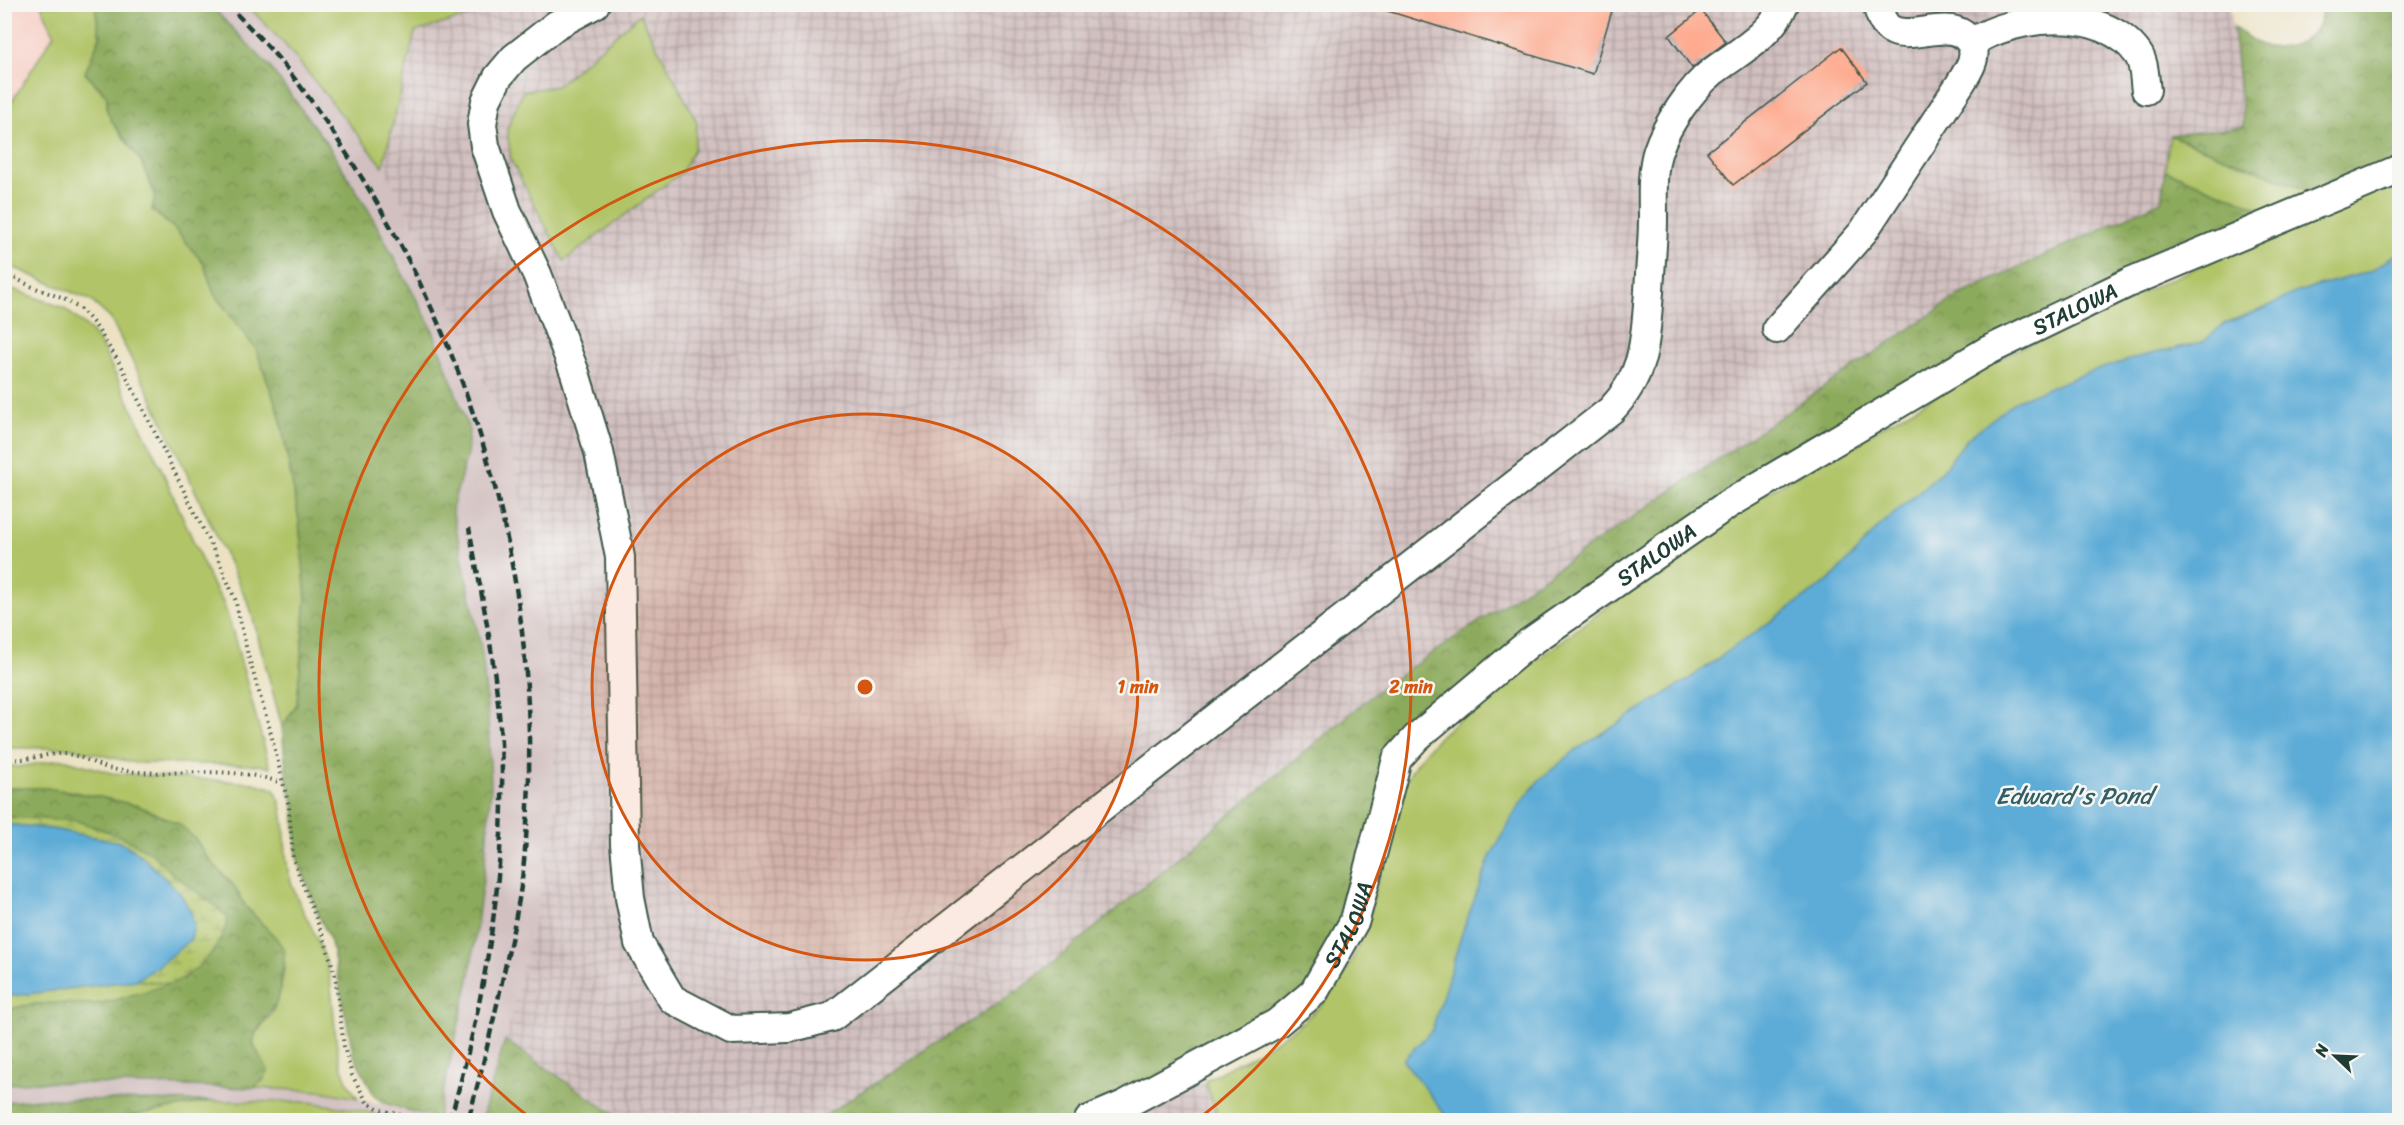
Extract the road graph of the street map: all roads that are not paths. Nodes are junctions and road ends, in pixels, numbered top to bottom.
1 (595, 4) edge
2 (1785, 4) edge
3 (1877, 4) edge
4 (1971, 43) junction
5 (2146, 90) dead end
6 (2400, 169) edge
7 (1777, 329) dead end
8 (1089, 1120) edge

1 - 2 street
3 - 4 street
4 - 5 street
4 - 7 street
6 - 8 street, STALOWA

